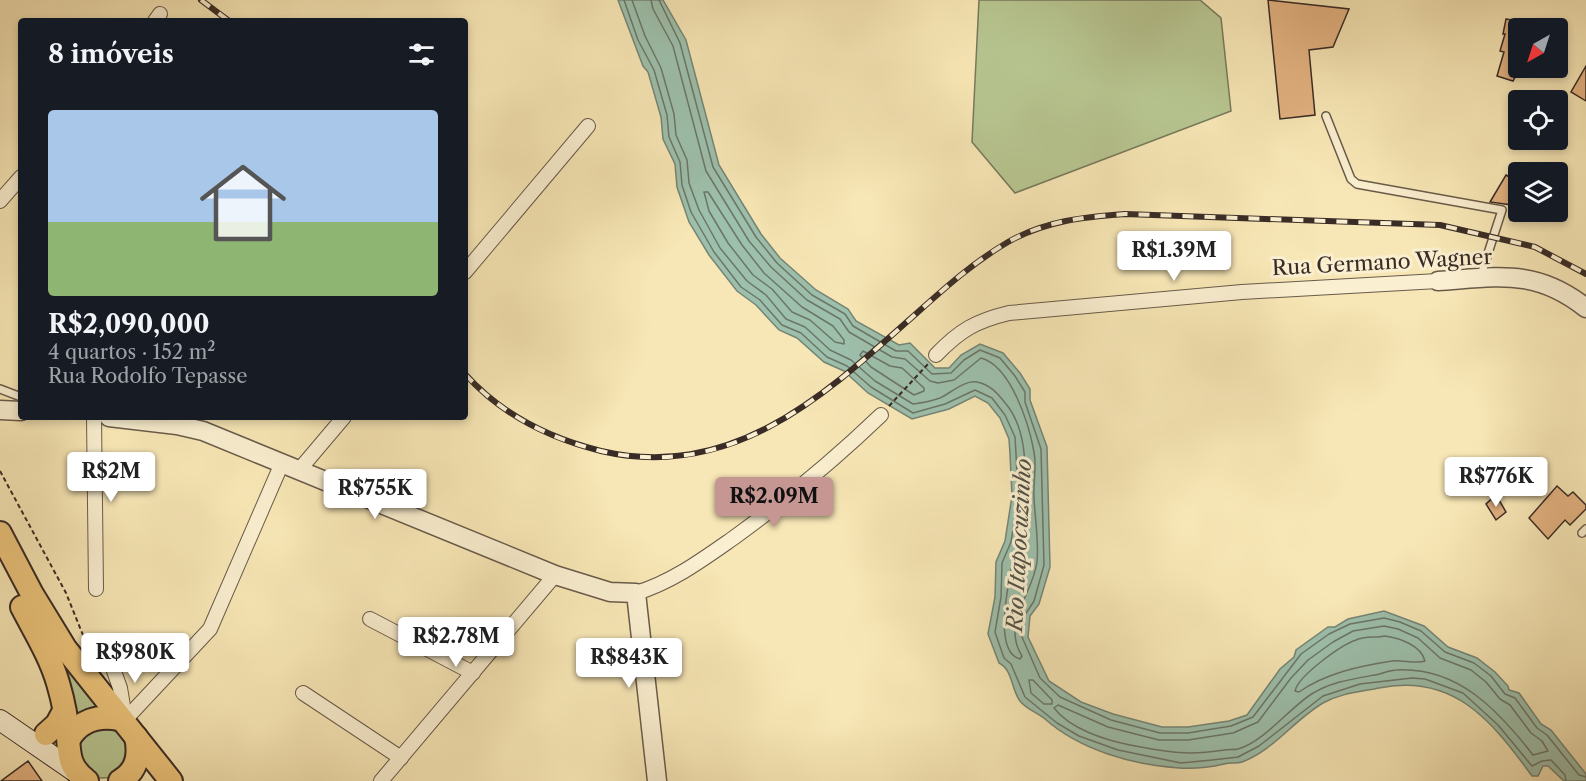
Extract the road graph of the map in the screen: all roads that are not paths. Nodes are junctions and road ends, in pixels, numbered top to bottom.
1 (1326, 116) dead end
2 (588, 126) dead end
3 (18, 180) edge
4 (0, 201) edge
5 (468, 268) edge
6 (1480, 278) junction
7 (1438, 281) joint
8 (1586, 308) edge
9 (936, 355) road end
10 (0, 389) edge
11 (18, 396) edge
12 (0, 410) edge
13 (18, 411) edge
14 (881, 415) road end
15 (94, 420) edge
16 (135, 420) edge
17 (341, 420) edge
18 (291, 466) junction
19 (0, 533) edge
20 (0, 567) edge
21 (555, 575) junction
22 (96, 589) dead end
23 (636, 593) junction
24 (370, 619) dead end
25 (109, 657) dead end
26 (472, 673) junction
27 (303, 693) dead end
28 (64, 711) junction
29 (0, 720) edge
30 (126, 724) junction
31 (46, 734) junction
32 (69, 739) junction
33 (401, 758) junction
34 (78, 777) edge
35 (120, 781) edge
36 (171, 781) edge
37 (381, 781) edge
38 (657, 781) edge

1 - 6 lane
2 - 5 street
3 - 4 street
6 - 7 street, Rua Germano Wagner
6 - 8 street, Rua Germano Wagner
7 - 9 street, Rua Germano Wagner
10 - 11 lane
12 - 13 street
14 - 23 street
15 - 22 street
16 - 18 street
17 - 18 street
18 - 21 street
18 - 30 street
19 - 30 highway
20 - 28 highway
21 - 23 street
21 - 26 street
23 - 38 street
24 - 26 street
25 - 30 street
26 - 33 street
27 - 33 street
28 - 31 highway
28 - 32 highway
29 - 31 main road
29 - 34 main road
30 - 32 highway
30 - 35 highway
30 - 36 highway
31 - 32 main road
32 - 34 highway
33 - 37 street

